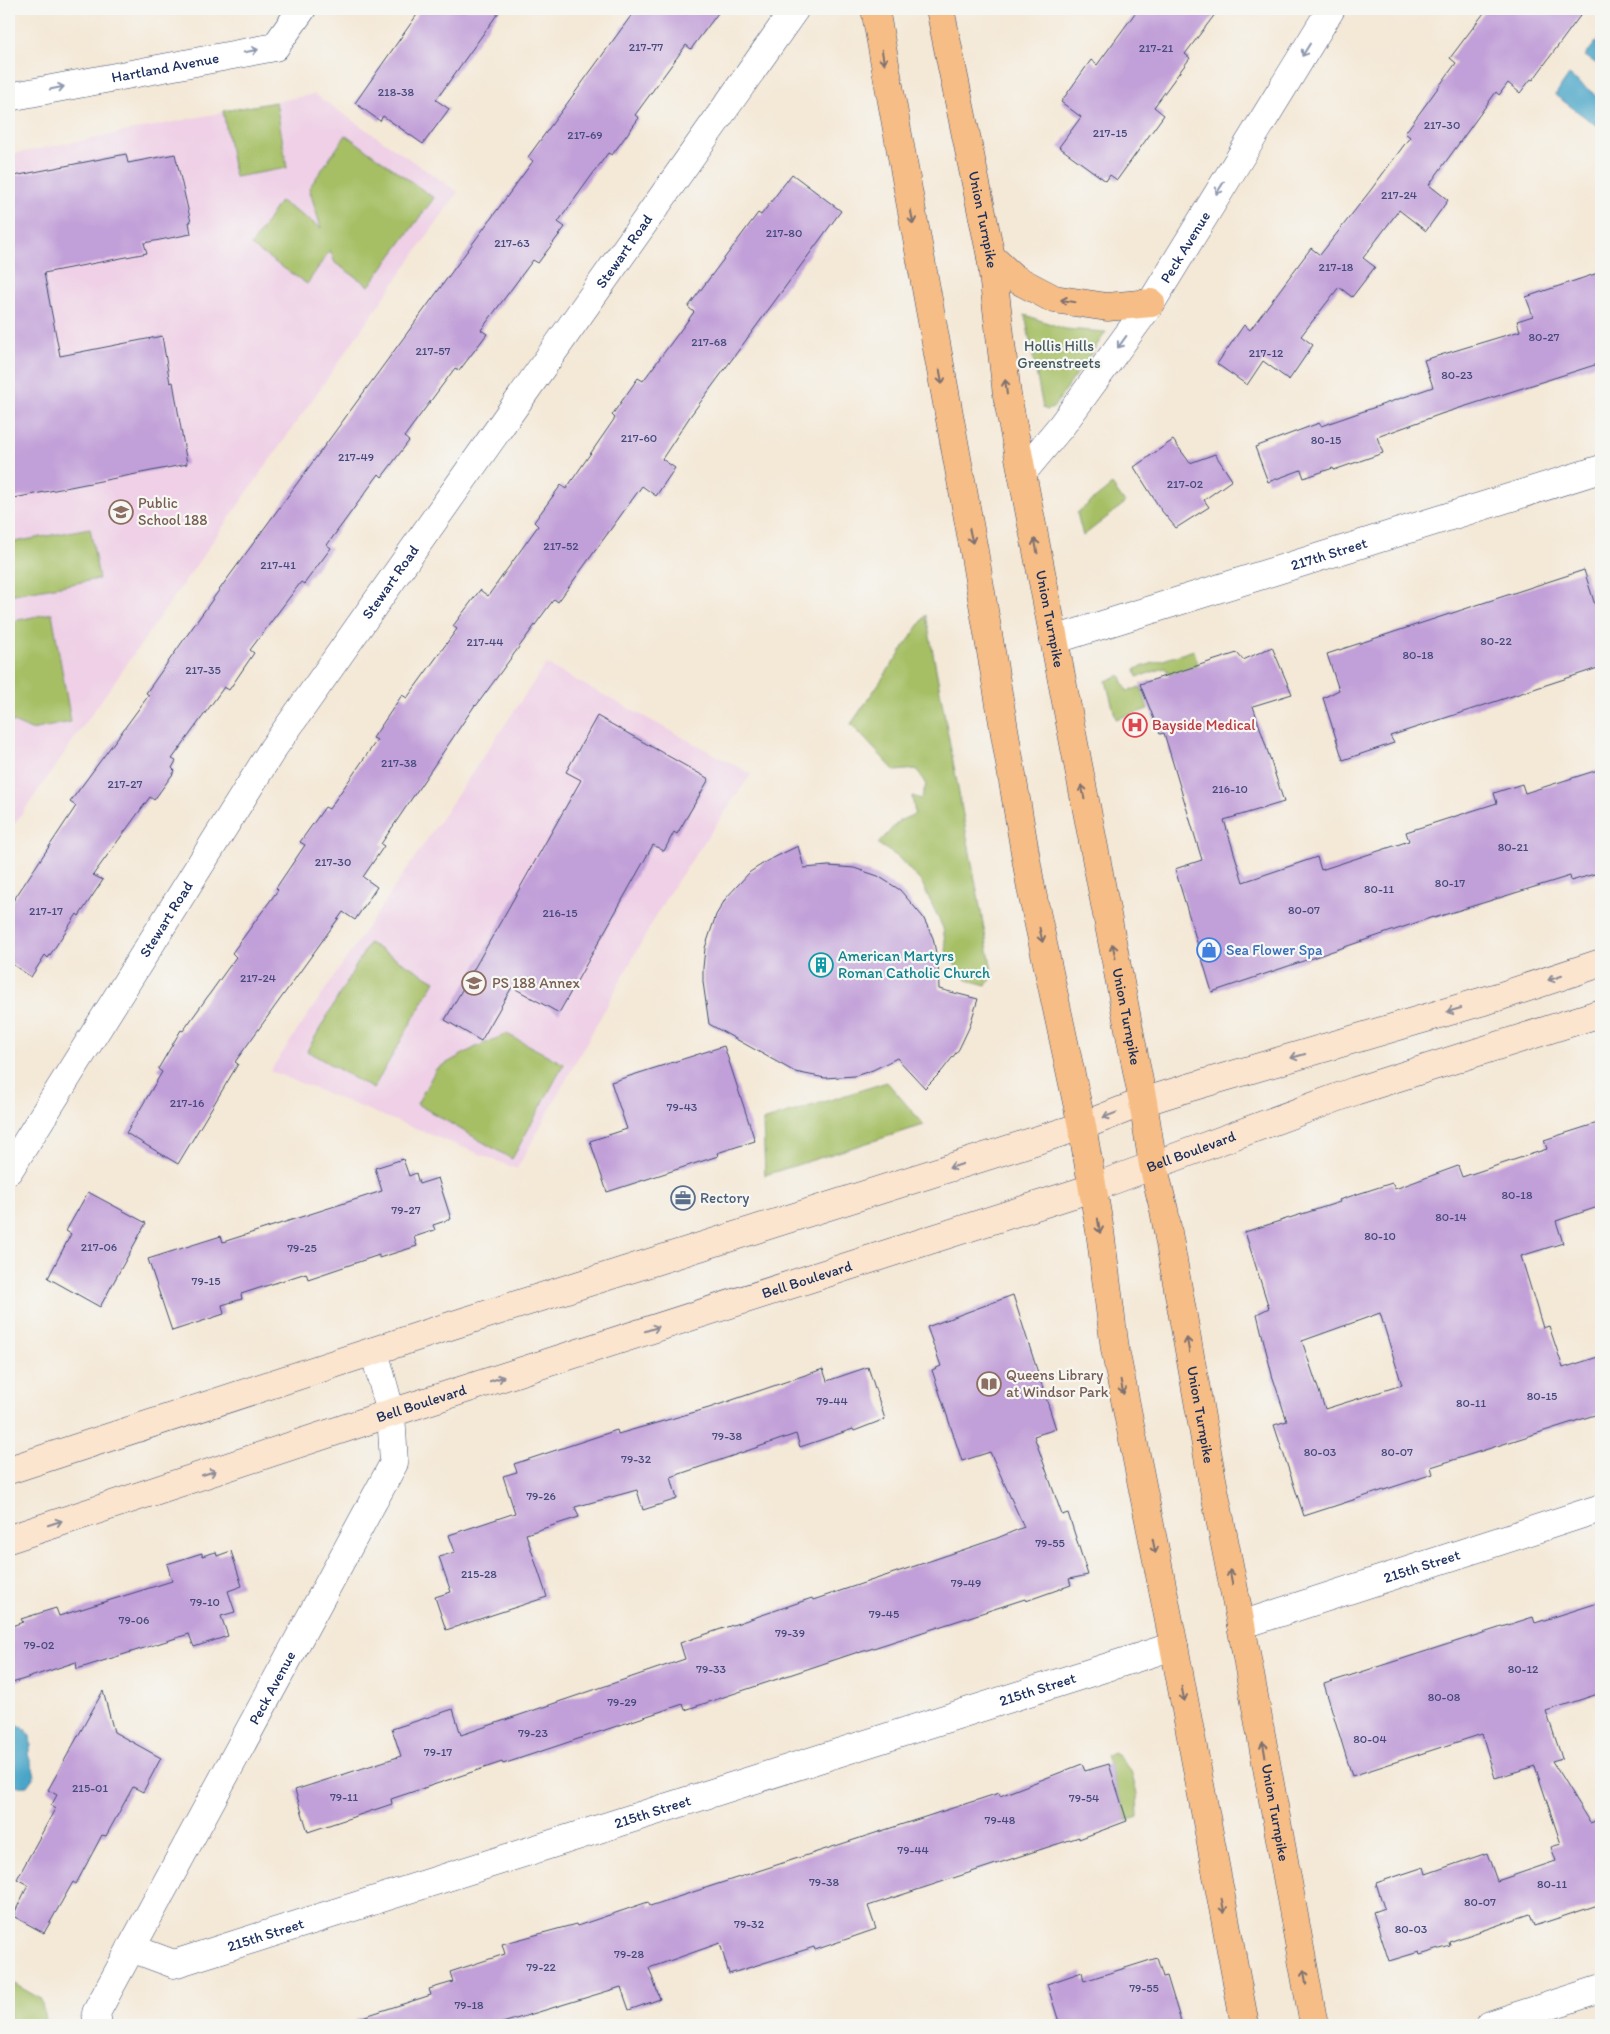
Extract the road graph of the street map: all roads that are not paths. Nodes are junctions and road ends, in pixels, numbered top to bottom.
1 (302, 9) edge
2 (795, 9) edge
3 (875, 9) edge
4 (940, 9) edge
5 (1331, 9) edge
6 (9, 97) edge
7 (991, 257) junction
8 (1151, 303) junction
9 (1601, 469) edge
10 (1022, 473) junction
11 (1054, 640) junction
12 (1601, 963) edge
13 (1601, 1013) edge
14 (1143, 1102) junction
15 (1082, 1126) junction
16 (1153, 1165) junction
17 (9, 1170) edge
18 (1092, 1188) junction
19 (374, 1351) junction
20 (391, 1413) junction
21 (9, 1470) edge
22 (1601, 1508) edge
23 (9, 1539) edge
24 (1241, 1625) junction
25 (1174, 1646) junction
26 (131, 1948) junction
27 (1601, 1989) edge
28 (97, 2019) edge
29 (1245, 2025) edge
30 (1314, 2025) edge
31 (1489, 2025) edge

6 -> 1 street, Hartland Avenue
2 - 17 street, Stewart Road
3 -> 15 main road
4 - 7 main road, Union Turnpike
5 -> 8 street, Peck Avenue
8 -> 7 main road
10 -> 7 main road, Union Turnpike
8 -> 10 street, Peck Avenue
9 - 11 street, 217th Street
11 -> 10 main road, Union Turnpike
14 -> 11 main road, Union Turnpike
12 -> 14 street
13 - 16 street, Bell Boulevard
14 -> 15 street
14 - 16 main road, Union Turnpike
15 - 18 main road
15 -> 19 street
16 - 18 street, Bell Boulevard
24 -> 16 main road, Union Turnpike
20 -> 18 street, Bell Boulevard
18 -> 25 main road
19 - 20 street, Peck Avenue
19 - 21 street
23 -> 20 street, Bell Boulevard
20 - 26 street, Peck Avenue
22 - 24 street, 215th Street
30 -> 24 main road, Union Turnpike
25 - 26 street, 215th Street
25 -> 29 main road
26 - 28 street, Peck Avenue
27 - 31 street

